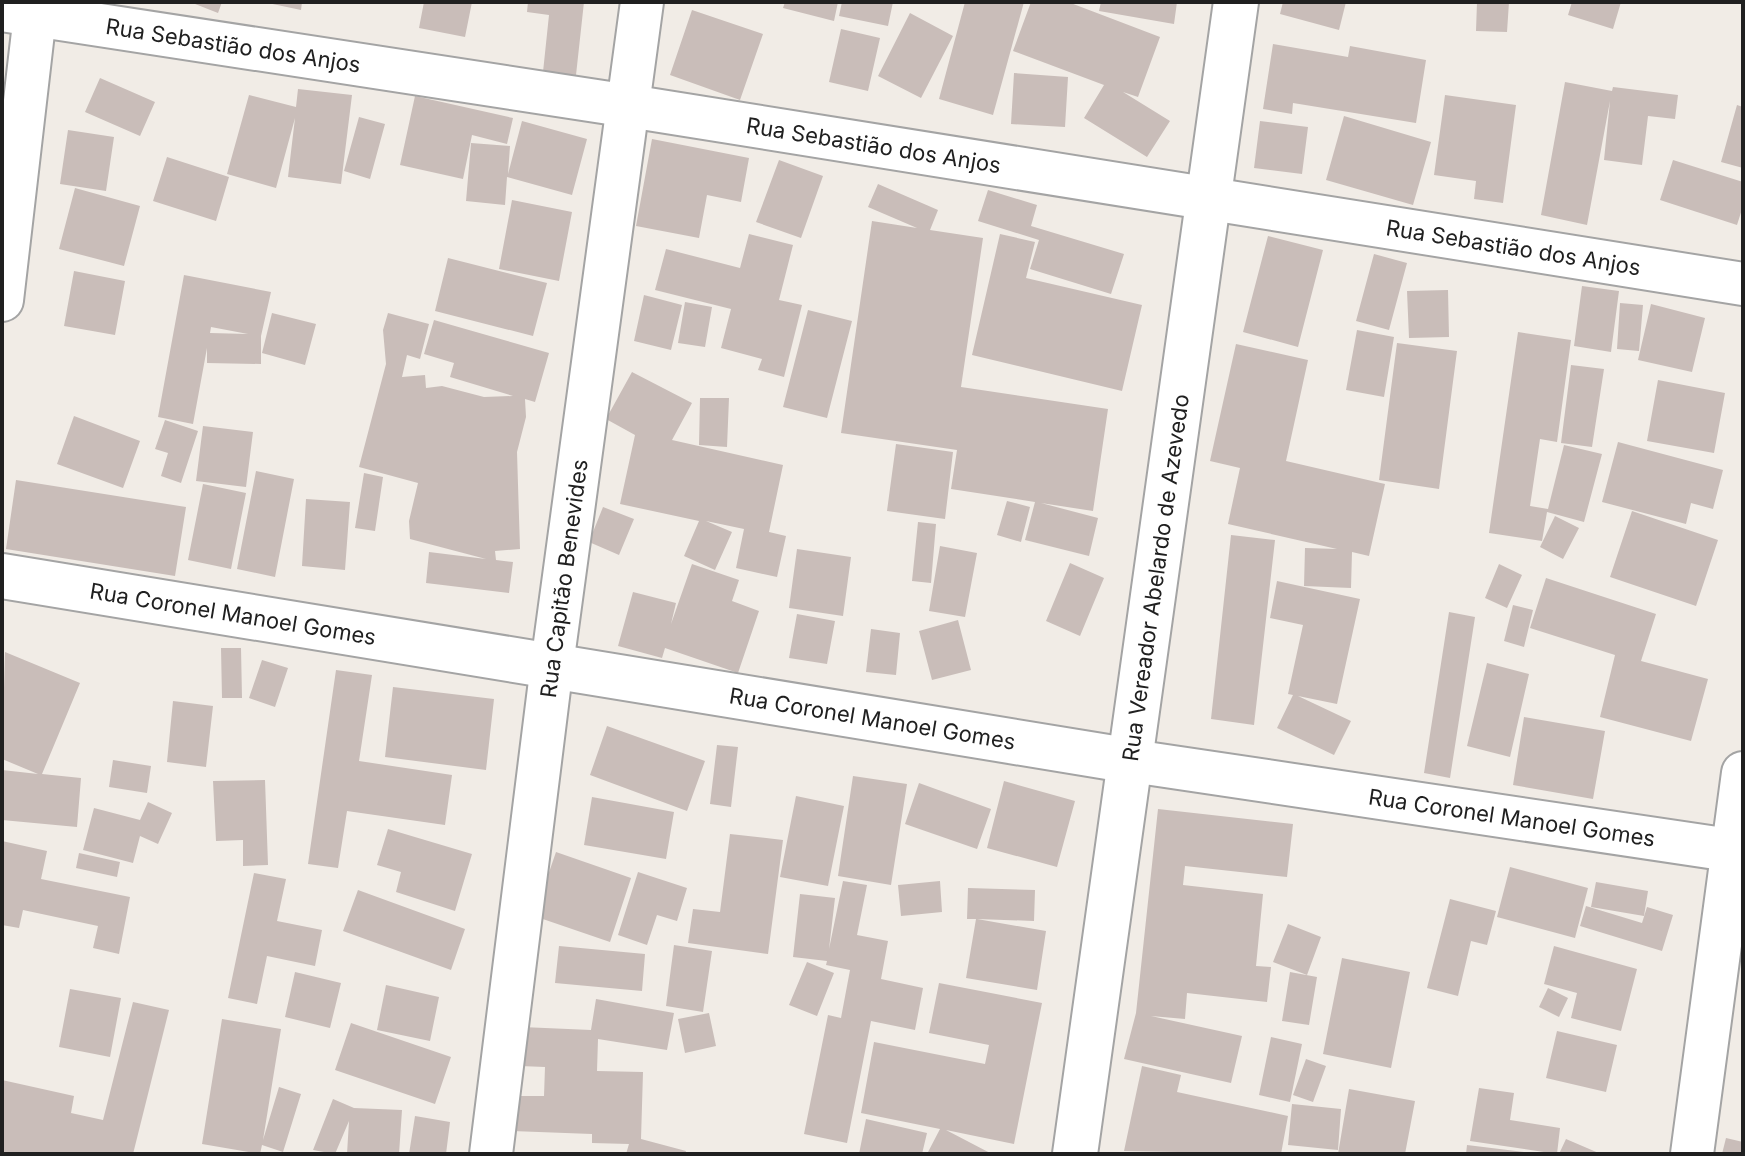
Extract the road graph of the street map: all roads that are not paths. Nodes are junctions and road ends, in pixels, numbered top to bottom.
1 (642, 2) edge
2 (1236, 2) edge
3 (18, 12) edge
4 (629, 106) junction
5 (1211, 198) junction
6 (1743, 284) edge
7 (2, 300) edge
8 (2, 576) edge
9 (552, 665) junction
10 (1132, 761) junction
11 (1743, 773) edge
12 (1738, 851) edge
13 (491, 1154) edge
14 (1075, 1154) edge
15 (1692, 1154) edge

1 - 4 street, Rua Capitão Benevides
2 - 5 street, Rua Vereador Abelardo de Azevedo
3 - 4 street, Rua Sebastião dos Anjos
3 - 7 street
4 - 5 street, Rua Sebastião dos Anjos
4 - 9 street, Rua Capitão Benevides
5 - 6 street, Rua Sebastião dos Anjos
5 - 10 street, Rua Vereador Abelardo de Azevedo
8 - 9 street, Rua Coronel Manoel Gomes
9 - 10 street, Rua Coronel Manoel Gomes
9 - 13 street, Rua Capitão Benevides
10 - 12 street, Rua Coronel Manoel Gomes
10 - 14 street, Rua Vereador Abelardo de Azevedo
11 - 12 street
12 - 15 street

